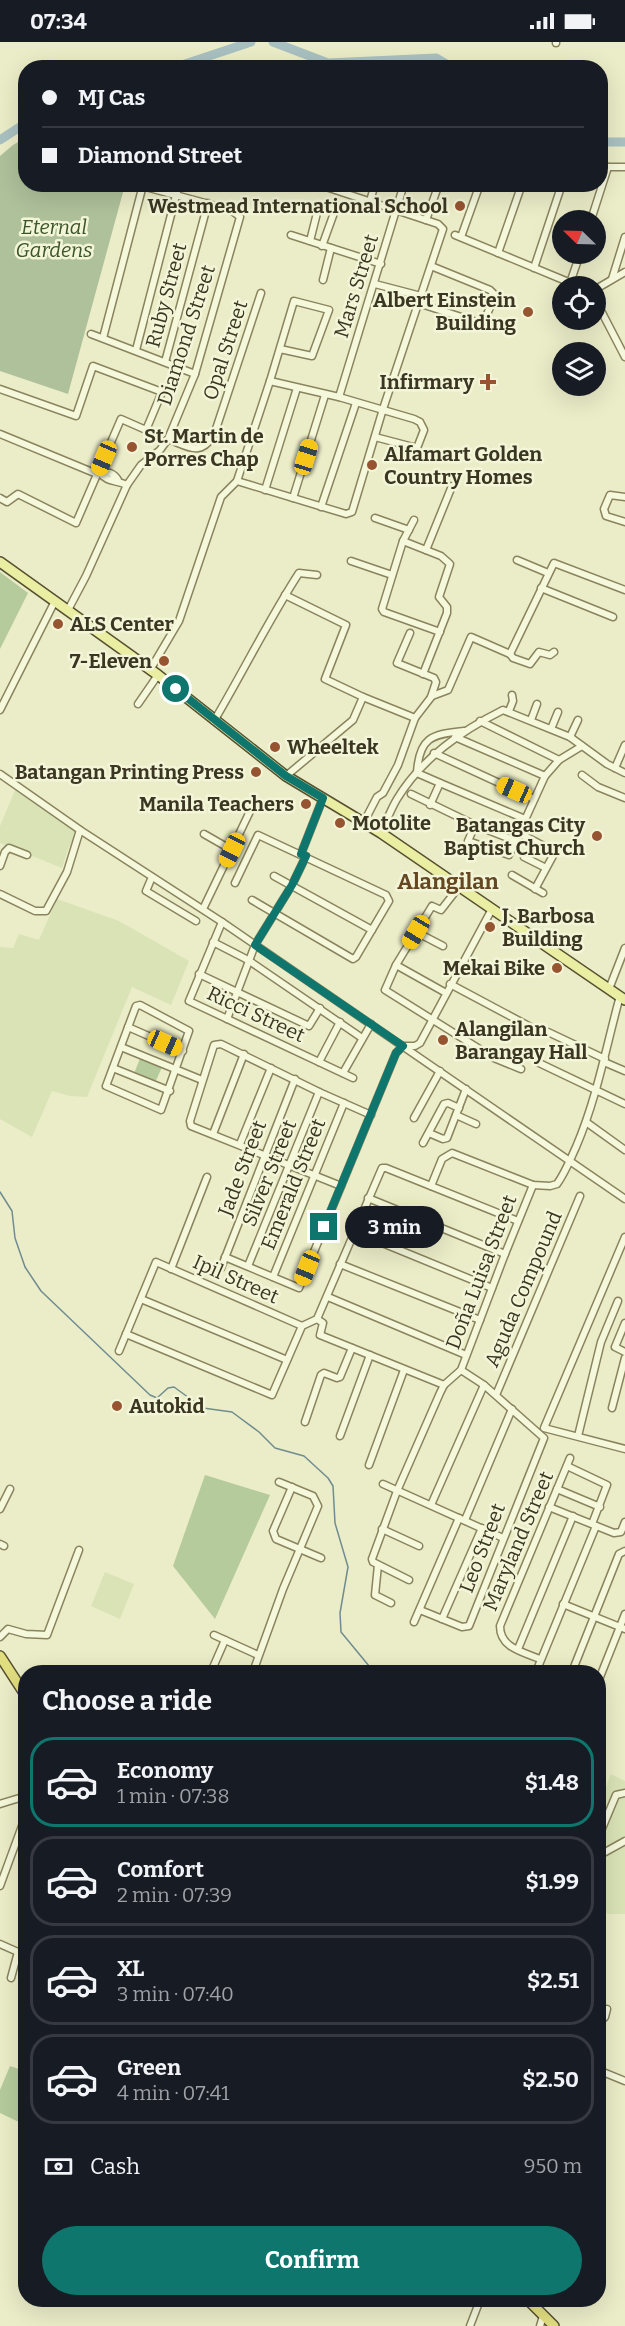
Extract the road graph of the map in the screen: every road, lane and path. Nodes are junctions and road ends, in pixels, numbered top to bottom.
1 (608, 167) edge
2 (625, 167) edge
3 (141, 192) edge
4 (167, 192) edge
5 (178, 192) edge
6 (339, 192) edge
7 (373, 192) edge
8 (402, 192) edge
9 (436, 192) edge
10 (477, 192) edge
11 (519, 192) edge
12 (559, 192) edge
13 (600, 192) edge
14 (345, 194) joint
15 (177, 195) junction
16 (370, 201) junction
17 (208, 203) junction
18 (319, 206) dead end
19 (397, 210) junction
20 (594, 210) edge
21 (334, 213) dead end
22 (426, 220) junction
23 (291, 235) dead end
24 (625, 237) edge
25 (310, 241) junction
26 (322, 246) junction
27 (331, 248) junction
28 (498, 253) junction
29 (381, 264) junction
30 (431, 266) junction
31 (534, 268) junction
32 (625, 272) edge
33 (553, 276) edge
34 (612, 279) junction
35 (323, 280) dead end
36 (606, 283) edge
37 (375, 284) junction
38 (261, 292) dead end
39 (420, 300) junction
40 (606, 320) edge
41 (91, 334) dead end
42 (104, 338) junction
43 (280, 349) junction
44 (136, 350) junction
45 (625, 357) edge
46 (165, 362) junction
47 (195, 374) junction
48 (270, 381) junction
49 (297, 388) junction
50 (0, 390) edge
51 (325, 395) junction
52 (339, 397) junction
53 (356, 403) junction
54 (383, 409) junction
55 (0, 434) edge
56 (375, 437) junction
57 (168, 439) junction
58 (98, 473) junction
59 (237, 481) junction
60 (127, 485) junction
61 (452, 486) dead end
62 (264, 490) junction
63 (625, 496) edge
64 (0, 498) edge
65 (293, 498) junction
66 (321, 507) junction
67 (375, 518) dead end
68 (414, 520) dead end
69 (625, 522) edge
70 (409, 530) junction
71 (403, 541) junction
72 (426, 550) junction
73 (351, 561) dead end
74 (517, 561) dead end
75 (0, 562) edge
76 (549, 573) junction
77 (317, 575) dead end
78 (392, 575) junction
79 (541, 588) junction
80 (625, 590) edge
81 (285, 595) junction
82 (55, 601) junction
83 (68, 610) junction
84 (613, 617) dead end
85 (440, 632) junction
86 (410, 633) dead end
87 (554, 652) dead end
88 (510, 654) junction
89 (154, 673) junction
90 (423, 674) junction
91 (512, 695) dead end
92 (363, 697) junction
93 (431, 697) junction
94 (138, 704) dead end
95 (537, 704) dead end
96 (0, 710) edge
97 (509, 711) junction
98 (558, 712) dead end
99 (415, 718) junction
100 (531, 720) junction
101 (578, 720) dead end
102 (214, 721) junction
103 (480, 721) junction
104 (551, 729) junction
105 (465, 731) junction
106 (455, 737) junction
107 (570, 737) junction
108 (625, 745) edge
109 (582, 746) junction
110 (434, 753) junction
111 (559, 760) junction
112 (615, 768) junction
113 (625, 772) edge
114 (417, 773) junction
115 (0, 774) edge
116 (582, 775) dead end
117 (286, 776) junction
118 (545, 776) junction
119 (440, 783) junction
120 (411, 794) dead end
121 (323, 798) junction
122 (625, 798) edge
123 (534, 799) junction
124 (254, 803) dead end
125 (430, 805) junction
126 (525, 819) junction
127 (364, 822) junction
128 (475, 825) junction
129 (80, 830) junction
130 (381, 833) junction
131 (519, 833) junction
132 (204, 834) dead end
133 (516, 841) junction
134 (232, 850) junction
135 (27, 855) dead end
136 (303, 855) junction
137 (524, 857) dead end
138 (0, 866) edge
139 (546, 868) junction
140 (512, 875) dead end
141 (273, 876) dead end
142 (152, 877) junction
143 (235, 883) dead end
144 (292, 885) junction
145 (457, 889) junction
146 (536, 889) junction
147 (543, 893) dead end
148 (0, 894) edge
149 (252, 900) dead end
150 (203, 909) junction
151 (492, 909) junction
152 (275, 913) junction
153 (196, 921) dead end
154 (222, 922) junction
155 (372, 930) junction
156 (416, 932) junction
157 (213, 942) junction
158 (255, 945) junction
159 (443, 946) dead end
160 (625, 948) edge
161 (248, 960) junction
162 (396, 965) junction
163 (199, 974) junction
164 (450, 984) junction
165 (609, 989) junction
166 (237, 992) junction
167 (446, 993) junction
168 (622, 998) edge
169 (320, 1008) junction
170 (227, 1018) junction
171 (433, 1021) junction
172 (340, 1022) junction
173 (371, 1024) junction
174 (128, 1027) junction
175 (540, 1032) dead end
176 (548, 1032) dead end
177 (362, 1038) junction
178 (403, 1046) junction
179 (121, 1047) junction
180 (183, 1051) junction
181 (244, 1054) junction
182 (604, 1060) junction
183 (319, 1062) junction
184 (537, 1062) dead end
185 (112, 1068) junction
186 (271, 1068) junction
187 (520, 1069) dead end
188 (176, 1071) junction
189 (440, 1071) junction
190 (625, 1071) edge
191 (343, 1073) junction
192 (353, 1077) dead end
193 (295, 1079) junction
194 (202, 1080) junction
195 (465, 1089) junction
196 (597, 1090) junction
197 (170, 1091) junction
198 (319, 1092) junction
199 (344, 1103) junction
200 (625, 1104) edge
201 (459, 1107) junction
202 (371, 1115) junction
203 (456, 1115) junction
204 (414, 1118) dead end
205 (586, 1122) junction
206 (476, 1124) dead end
207 (429, 1133) junction
208 (213, 1134) junction
209 (423, 1143) dead end
210 (240, 1144) junction
211 (625, 1150) edge
212 (265, 1154) junction
213 (570, 1160) junction
214 (291, 1166) junction
215 (315, 1175) junction
216 (207, 1177) dead end
217 (533, 1185) junction
218 (341, 1186) junction
219 (431, 1186) junction
220 (580, 1196) dead end
221 (368, 1198) junction
222 (625, 1199) edge
223 (518, 1221) junction
224 (353, 1231) junction
225 (625, 1237) edge
226 (505, 1254) junction
227 (225, 1257) junction
228 (340, 1264) junction
229 (248, 1266) junction
230 (221, 1268) dead end
231 (171, 1269) junction
232 (273, 1277) junction
233 (492, 1288) junction
234 (328, 1297) junction
235 (141, 1299) junction
236 (618, 1301) dead end
237 (317, 1319) junction
238 (480, 1320) junction
239 (625, 1323) edge
240 (302, 1326) junction
241 (126, 1334) junction
242 (352, 1348) junction
243 (120, 1351) dead end
244 (625, 1352) edge
245 (370, 1355) junction
246 (466, 1355) junction
247 (625, 1358) edge
248 (287, 1360) junction
249 (404, 1370) junction
250 (461, 1370) junction
251 (444, 1385) junction
252 (484, 1385) junction
253 (496, 1395) junction
254 (612, 1408) dead end
255 (512, 1409) junction
256 (305, 1422) dead end
257 (340, 1436) dead end
258 (578, 1436) junction
259 (625, 1449) edge
260 (570, 1458) dead end
261 (369, 1465) dead end
262 (567, 1466) junction
263 (279, 1482) dead end
264 (383, 1484) dead end
265 (292, 1487) junction
266 (10, 1489) dead end
267 (557, 1489) junction
268 (397, 1491) junction
269 (431, 1505) junction
270 (549, 1507) junction
271 (600, 1507) junction
272 (0, 1509) edge
273 (573, 1516) junction
274 (462, 1519) junction
275 (625, 1522) edge
276 (594, 1525) junction
277 (482, 1528) junction
278 (382, 1529) junction
279 (503, 1538) junction
280 (419, 1546) dead end
281 (299, 1549) junction
282 (79, 1550) dead end
283 (625, 1551) edge
284 (321, 1558) dead end
285 (378, 1565) junction
286 (409, 1580) dead end
287 (391, 1603) dead end
288 (563, 1604) junction
289 (420, 1610) junction
290 (625, 1614) edge
291 (594, 1616) junction
292 (442, 1619) junction
293 (414, 1622) dead end
294 (623, 1628) edge
295 (214, 1635) dead end
296 (0, 1637) edge
297 (225, 1640) junction
298 (518, 1649) junction
299 (258, 1655) junction
300 (0, 1656) edge
301 (540, 1659) junction
302 (214, 1665) edge
303 (255, 1665) edge
304 (538, 1665) edge
305 (575, 1665) edge
306 (606, 1665) edge
307 (18, 1684) edge
308 (625, 1793) edge
309 (18, 1798) edge
310 (0, 1804) edge
311 (606, 1819) edge
312 (18, 1837) edge
313 (625, 1841) edge
314 (606, 1852) edge
315 (0, 1886) edge
316 (0, 1944) edge
317 (11, 1978) dead end
318 (606, 2073) edge
319 (625, 2081) edge
320 (477, 2307) edge
321 (535, 2307) edge
322 (543, 2316) junction
323 (470, 2326) edge
324 (540, 2326) edge
325 (554, 2326) edge

1 - 2 street
3 - 42 street
4 - 15 street, Diamond Street
5 - 15 street
6 - 14 street
7 - 16 street
8 - 19 street, Mars Street
9 - 22 street
10 - 28 street
11 - 28 street
12 - 31 street
13 - 20 street
14 - 16 street
15 - 17 street, Diamond Street
15 - 44 street
16 - 19 street
17 - 46 street, Ruby Street
17 - 47 street, Diamond Street
18 - 25 street
19 - 22 street
19 - 29 street, Mars Street
21 - 26 street
22 - 30 street
23 - 25 street
24 - 34 street
25 - 26 street
26 - 27 street
27 - 29 street
27 - 35 street
28 - 31 street
29 - 37 street, Mars Street
30 - 39 street
30 - 39 street
31 - 33 street
32 - 34 street
34 - 36 street
37 - 39 street
37 - 52 street, Mars Street
38 - 57 street, Opal Street
39 - 54 street
40 - 45 street
41 - 42 street
42 - 44 street
43 - 43 street
43 - 48 street
44 - 46 street
46 - 47 street
47 - 57 street, Diamond Street
48 - 49 street
48 - 59 street
49 - 51 street
49 - 62 street
50 - 58 street
51 - 52 street
51 - 65 street
52 - 53 street
53 - 54 street
53 - 66 street
54 - 56 street
54 - 56 street
55 - 58 street
56 - 66 street
57 - 60 street, Diamond Street
58 - 60 street
58 - 64 street
59 - 62 street
59 - 89 street
60 - 83 street, Diamond Street
61 - 72 street
62 - 65 street
63 - 69 street
65 - 66 street
67 - 70 street
68 - 70 street
70 - 71 street
71 - 72 street
71 - 78 street
72 - 85 street
73 - 78 street
74 - 76 street
75 - 82 main road
76 - 79 street
76 - 80 street
77 - 81 street
78 - 85 street
79 - 84 street
79 - 88 street
81 - 92 street
81 - 102 street
82 - 83 main road
82 - 96 street
83 - 89 main road
85 - 90 street
86 - 90 street
87 - 88 street
88 - 93 street
89 - 94 street
89 - 102 main road
90 - 93 street
91 - 97 street
92 - 99 street
92 - 117 street
93 - 99 street
95 - 100 street
97 - 100 street
97 - 103 street
98 - 104 street
99 - 127 street
100 - 104 street
101 - 107 street
102 - 117 main road
103 - 105 street
103 - 111 street
104 - 107 street
105 - 106 street
105 - 114 street
106 - 110 street
106 - 118 street
107 - 109 street
108 - 112 street
109 - 111 street
109 - 112 street
110 - 114 street
110 - 123 street
111 - 118 street
112 - 113 street
114 - 119 street
114 - 130 street
115 - 129 street
116 - 122 street
117 - 121 main road
118 - 123 street
119 - 125 street
119 - 126 street
120 - 125 street
121 - 127 main road
121 - 136 street
123 - 126 street
124 - 134 street
125 - 128 street
126 - 131 street
127 - 130 main road
128 - 133 street
128 - 133 street
129 - 142 street
129 - 148 street
130 - 145 main road
131 - 133 street
131 - 139 street
132 - 134 street
134 - 150 street
135 - 138 street
136 - 143 street
136 - 144 street
136 - 155 street
137 - 139 street
139 - 146 street
140 - 146 street
141 - 144 street
142 - 150 street
142 - 153 street
144 - 152 street
144 - 155 street
145 - 151 main road
145 - 156 street
146 - 147 street
149 - 152 street
150 - 154 street
151 - 164 street
151 - 165 main road
152 - 155 street
152 - 158 street
154 - 157 street, Ricci Street
154 - 158 street
156 - 159 street
156 - 162 street
157 - 161 street
157 - 163 street, Ricci Street
158 - 161 street
158 - 173 street
160 - 165 street
161 - 166 street
161 - 169 street
162 - 167 street
162 - 171 street
163 - 166 street
163 - 170 street, Ricci Street
164 - 167 street
164 - 175 street
165 - 168 main road
166 - 169 street
166 - 170 street
167 - 171 street
168 - 182 street
169 - 172 street
170 - 183 street, Ricci Street
171 - 178 street
171 - 187 street
172 - 177 street
172 - 183 street
173 - 177 street
173 - 178 street
174 - 179 street
174 - 180 street
174 - 180 street
176 - 182 street
177 - 191 street
178 - 189 street
178 - 202 street
179 - 185 street
179 - 188 street
180 - 188 street
181 - 186 street
181 - 194 street
181 - 208 street
182 - 190 street
182 - 196 street
183 - 191 street, Ricci Street
184 - 196 street
185 - 197 street
185 - 197 street
186 - 193 street
186 - 210 street
188 - 194 street
188 - 197 street
189 - 195 street
189 - 204 street
191 - 192 street, Ricci Street
193 - 198 street
193 - 212 street, Jade Street
194 - 208 street
195 - 201 street
195 - 213 street
196 - 200 street
196 - 205 street
198 - 199 street
198 - 214 street, Silver Street
199 - 202 street
199 - 215 street, Emerald Street
201 - 203 street
201 - 207 street
202 - 218 street
203 - 206 street
203 - 207 street
205 - 211 street
205 - 213 street
207 - 209 street
208 - 210 street
210 - 212 street
212 - 214 street
212 - 227 street, Jade Street
213 - 217 street
213 - 222 street
214 - 215 street
214 - 229 street, Silver Street
215 - 218 street
215 - 232 street, Emerald Street
216 - 231 street
217 - 219 street
217 - 223 street, Doña Luisa Street
218 - 232 street
219 - 221 street
219 - 223 street
220 - 253 street, Aguda Compound
221 - 224 street
221 - 226 street
223 - 226 street, Doña Luisa Street
224 - 228 street
224 - 233 street
225 - 258 street
226 - 233 street, Doña Luisa Street
227 - 229 street
227 - 230 street, Jade Street
228 - 234 street
228 - 238 street
229 - 232 street
231 - 235 street, Ipil Street
231 - 240 street, Ipil Street
233 - 238 street, Doña Luisa Street
234 - 237 street
234 - 246 street
235 - 241 street
235 - 248 street
236 - 258 street
237 - 240 street
237 - 242 street
238 - 246 street, Doña Luisa Street
239 - 244 street
240 - 248 street
241 - 243 street
241 - 248 street
242 - 245 street
242 - 256 street
245 - 249 street
245 - 257 street
246 - 250 street, Doña Luisa Street
247 - 254 street
249 - 251 street
249 - 261 street
250 - 251 street
250 - 252 street
251 - 268 street
252 - 253 street
252 - 269 street
253 - 255 street
255 - 274 street
255 - 279 street, Leo Street
258 - 259 street
260 - 262 street, Maryland Street
262 - 267 street, Maryland Street
262 - 271 street
263 - 265 street
264 - 268 street
265 - 281 street
265 - 281 street
266 - 272 street
267 - 270 street, Maryland Street
267 - 271 street
268 - 269 street
268 - 278 street
269 - 274 street
270 - 273 street
270 - 298 street, Maryland Street
271 - 276 street
273 - 276 street
273 - 298 street
274 - 277 street
274 - 289 street
275 - 276 street
276 - 288 street
277 - 279 street
277 - 292 street
278 - 280 street
278 - 285 street
279 - 292 street, Leo Street
281 - 284 street
281 - 299 street
282 - 296 street
283 - 291 street
285 - 286 street
285 - 287 street
288 - 291 street
288 - 301 street
289 - 292 street, Leo Street
289 - 293 street
290 - 294 street
291 - 294 street
291 - 305 street
294 - 306 street
295 - 297 street
297 - 299 street
297 - 302 street
298 - 301 street
299 - 303 street
300 - 307 highway
301 - 304 street
308 - 311 street
309 - 310 street
312 - 315 street
313 - 314 street
316 - 317 street
318 - 319 street
320 - 323 street
321 - 322 highway
322 - 324 street
322 - 325 highway

